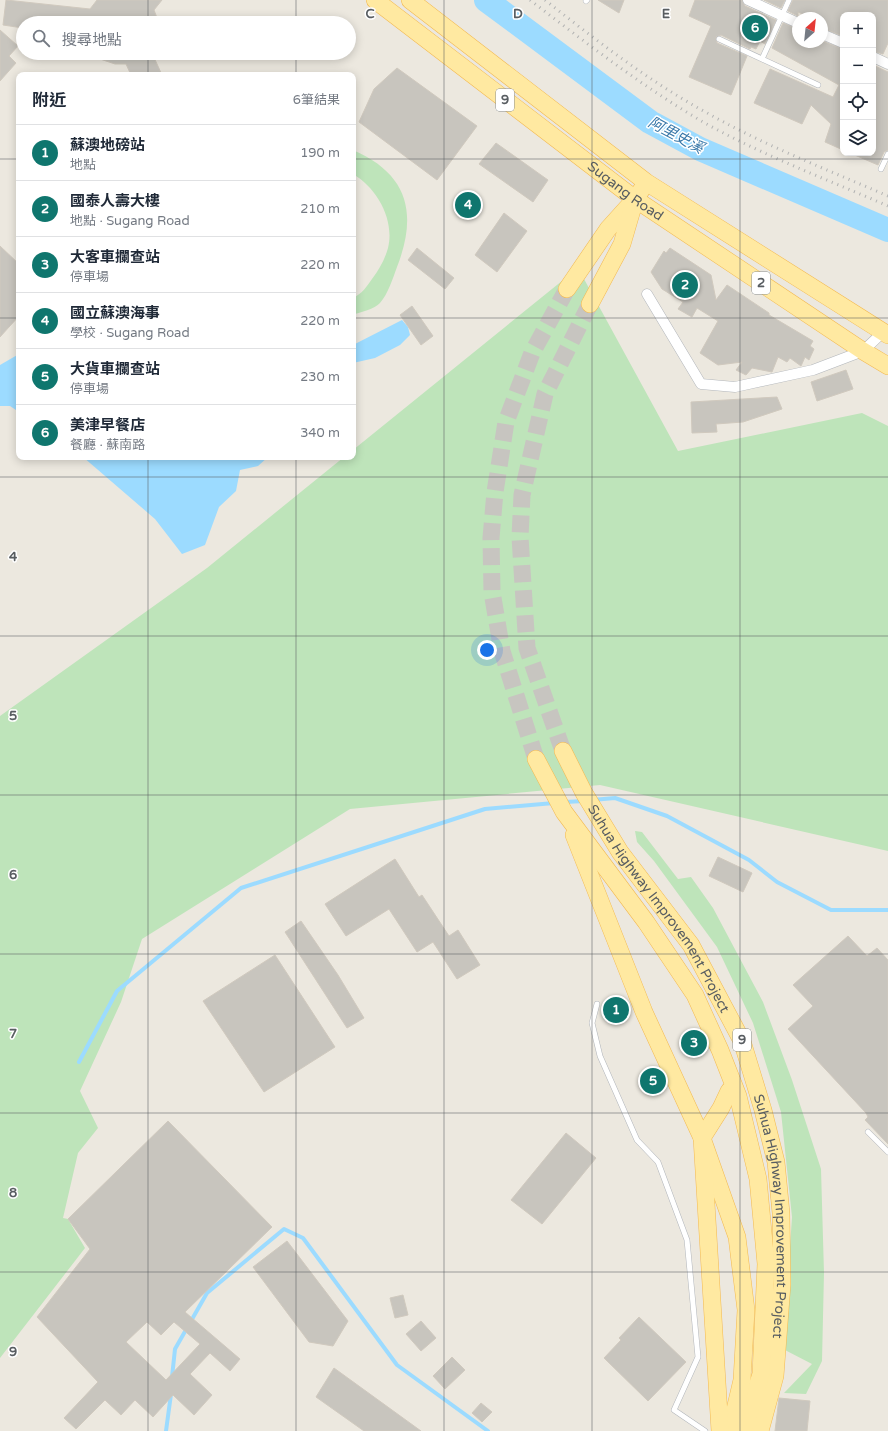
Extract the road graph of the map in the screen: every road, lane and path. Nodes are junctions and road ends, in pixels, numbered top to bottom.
1 (376, 0) edge
2 (406, 0) edge
3 (410, 0) edge
4 (748, 0) edge
5 (789, 0) edge
6 (394, 14) junction
7 (782, 16) junction
8 (792, 20) edge
9 (828, 37) edge
10 (719, 39) dead end
11 (840, 42) edge
12 (876, 58) edge
13 (762, 59) junction
14 (888, 64) edge
15 (818, 85) dead end
16 (888, 154) edge
17 (881, 169) dead end
18 (646, 182) junction
19 (636, 199) junction
20 (568, 289) tunnel mouth
21 (647, 294) dead end
22 (590, 304) tunnel mouth
23 (886, 333) edge
24 (863, 351) junction
25 (888, 366) edge
26 (563, 751) tunnel mouth
27 (536, 759) tunnel mouth
28 (564, 812) junction
29 (597, 1004) dead end
30 (728, 1091) junction
31 (868, 1132) dead end
32 (702, 1138) junction
33 (888, 1152) edge
34 (766, 1264) junction
35 (768, 1375) junction
36 (705, 1431) edge
37 (720, 1431) edge
38 (730, 1431) edge
39 (742, 1431) edge
40 (760, 1431) edge

1 - 6 main road, Sugang Road / 9
2 - 6 main road
3 - 18 main road, Sugang Road / 9
4 - 7 street
5 - 7 lane
6 - 19 main road, Sugang Road / 9
7 - 8 street
7 - 13 lane
9 - 11 street
10 - 13 lane
12 - 14 street
13 - 15 lane
16 - 17 lane
18 - 19 main road
18 - 23 main road, Sugang Road / 2
19 - 20 main road
19 - 22 main road
19 - 24 main road, Sugang Road / 2
21 - 24 street
23 - 24 street
24 - 25 main road, Sugang Road / 2
26 - 35 main road, Suhua Highway Improvement Project / 9
27 - 28 main road, Suhua Highway Improvement Project / 9
28 - 30 main road
28 - 32 main road
28 - 34 main road, Suhua Highway Improvement Project / 9
29 - 36 lane
30 - 32 main road
30 - 34 main road
31 - 33 lane
32 - 37 main road
32 - 38 main road
34 - 35 main road, Suhua Highway Improvement Project / 9
35 - 39 main road, 9
35 - 40 main road, 9

